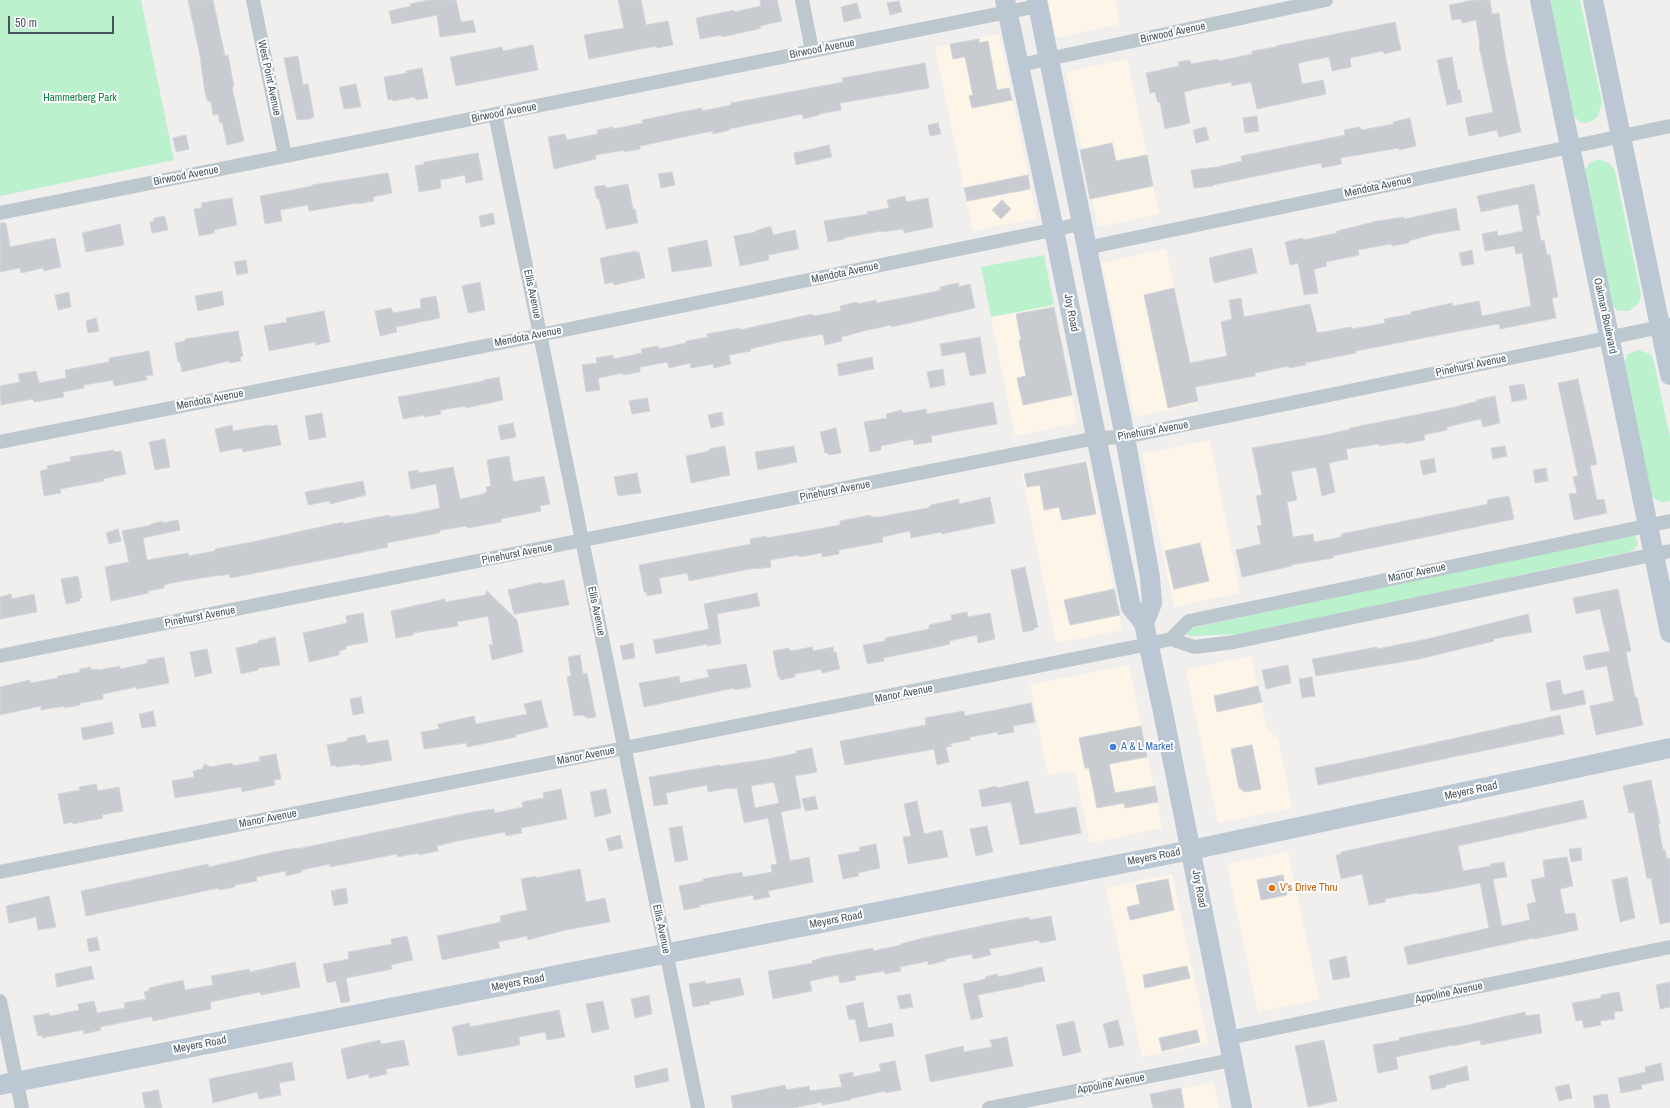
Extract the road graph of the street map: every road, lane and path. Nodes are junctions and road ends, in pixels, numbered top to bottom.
1 (252, 0) edge
2 (802, 0) edge
3 (1326, 0) edge
4 (1540, 0) edge
5 (1593, 0) edge
6 (1037, 3) edge
7 (1007, 6) edge
8 (812, 50) junction
9 (1048, 59) junction
10 (1020, 65) junction
11 (495, 114) junction
12 (1670, 126) edge
13 (1621, 136) junction
14 (1570, 147) junction
15 (285, 156) junction
16 (0, 213) edge
17 (1081, 224) junction
18 (1054, 230) junction
19 (1086, 248) junction
20 (1665, 326) edge
21 (540, 335) junction
22 (1609, 337) junction
23 (1670, 375) edge
24 (1125, 437) junction
25 (1096, 438) junction
26 (0, 442) edge
27 (1670, 521) edge
28 (1648, 526) junction
29 (582, 541) junction
30 (1662, 553) edge
31 (1144, 623) junction
32 (1670, 633) edge
33 (1171, 639) junction
34 (1149, 644) junction
35 (0, 656) edge
36 (1670, 748) edge
37 (624, 749) junction
38 (1191, 850) junction
39 (0, 872) edge
40 (1670, 947) edge
41 (666, 954) junction
42 (0, 1001) edge
43 (1228, 1038) junction
44 (1232, 1060) junction
45 (8, 1083) edge
46 (22, 1108) edge
47 (698, 1108) edge
48 (989, 1108) edge
49 (1242, 1108) edge

1 - 15 street, West Point Avenue
2 - 8 street
3 - 9 street, Birwood Avenue
4 - 14 street, Oakman Boulevard
5 - 13 street
6 - 7 street, Birwood Avenue
6 - 9 street
7 - 8 street, Birwood Avenue
7 - 10 street, Joy Road
8 - 11 street, Birwood Avenue
9 - 10 street, Birwood Avenue
9 - 17 street
10 - 18 street, Joy Road
11 - 15 street, Birwood Avenue
11 - 21 street, Ellis Avenue
12 - 13 street, Mendota Avenue
13 - 14 street, Mendota Avenue
13 - 20 street
14 - 19 street, Mendota Avenue
14 - 22 street, Oakman Boulevard
15 - 16 street, Birwood Avenue
17 - 18 street, Mendota Avenue
17 - 19 street
18 - 21 street, Mendota Avenue
18 - 25 street, Joy Road
19 - 24 street
20 - 22 street, Pinehurst Avenue
20 - 23 street
21 - 26 street, Mendota Avenue
21 - 29 street, Ellis Avenue
22 - 24 street, Pinehurst Avenue
22 - 28 street, Oakman Boulevard
24 - 25 street, Pinehurst Avenue
24 - 31 street
25 - 29 street, Pinehurst Avenue
25 - 31 street, Joy Road
27 - 28 street, Manor Avenue
28 - 30 street, Oakman Boulevard
28 - 33 street, Manor Avenue
29 - 35 street, Pinehurst Avenue
29 - 37 street, Ellis Avenue
30 - 32 street, Oakman Boulevard
30 - 33 street
31 - 34 street, Joy Road
33 - 34 street, Manor Avenue
34 - 37 street, Manor Avenue
34 - 38 street, Joy Road
36 - 38 street, Meyers Road
37 - 39 street, Manor Avenue
37 - 41 street, Ellis Avenue
38 - 41 street, Meyers Road
38 - 43 street, Joy Road
40 - 43 street, Appoline Avenue
41 - 45 street, Meyers Road
41 - 47 street, Ellis Avenue
42 - 45 street
43 - 44 street, Joy Road
44 - 48 street, Appoline Avenue
44 - 49 street, Joy Road
45 - 46 street

